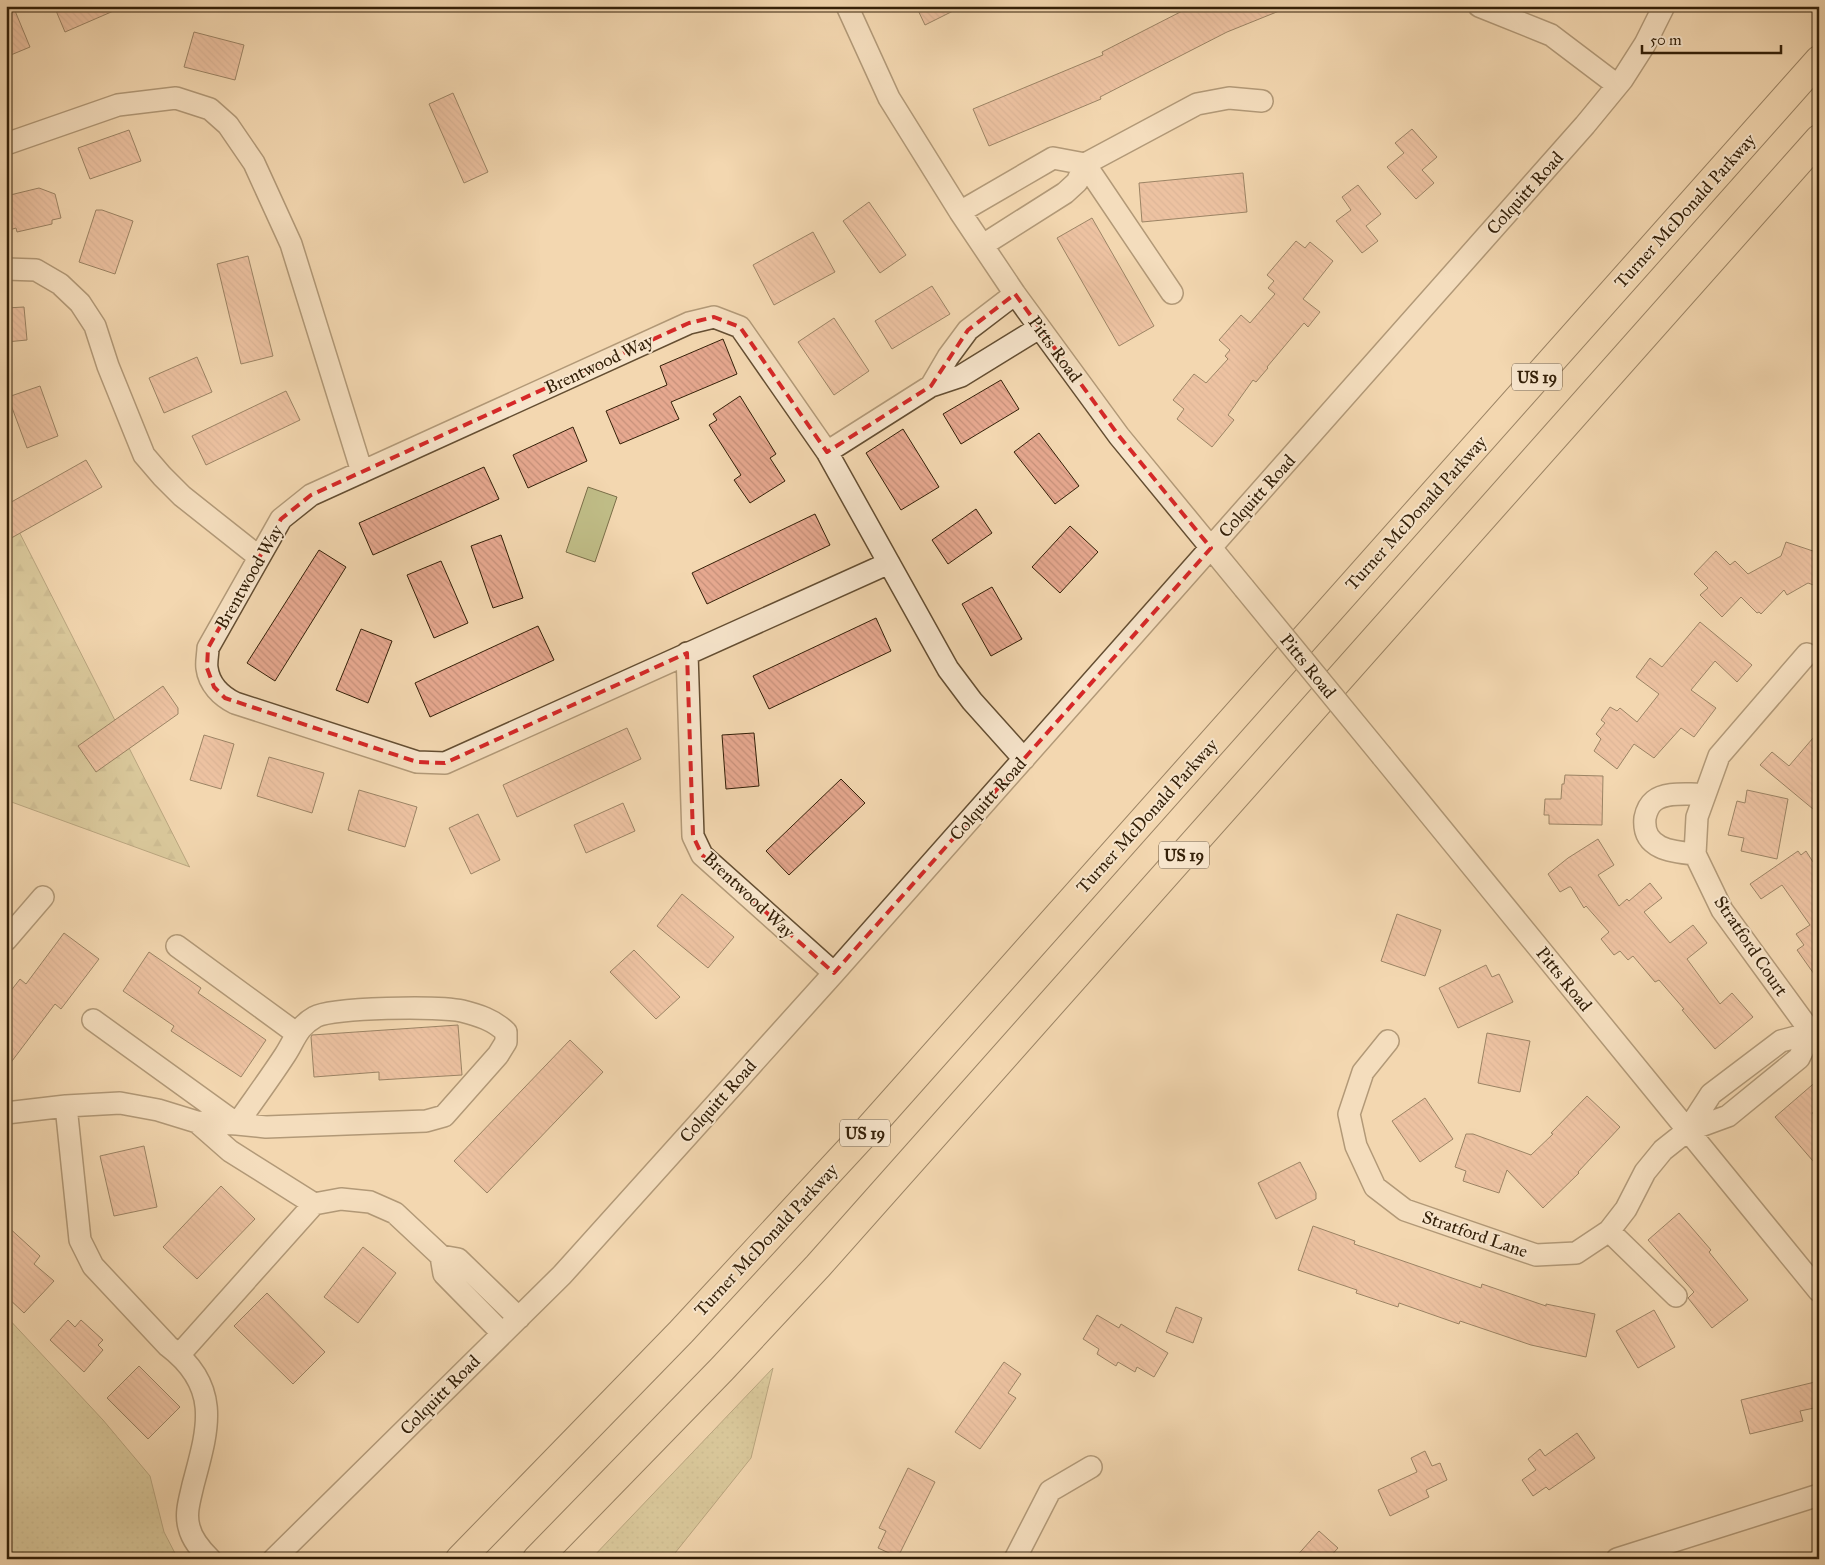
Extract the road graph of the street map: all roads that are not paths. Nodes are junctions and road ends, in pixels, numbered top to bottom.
1 (847, 6) edge
2 (1479, 6) edge
3 (1664, 6) edge
4 (1819, 60) edge
5 (1618, 85) junction
6 (1262, 101) dead end
7 (1819, 139) edge
8 (6, 144) edge
9 (1085, 164) junction
10 (960, 212) junction
11 (982, 245) junction
12 (6, 270) edge
13 (1172, 293) dead end
14 (1015, 294) junction
15 (1039, 328) junction
16 (931, 386) junction
17 (827, 452) junction
18 (362, 472) junction
19 (1211, 548) junction
20 (259, 557) junction
21 (888, 563) junction
22 (687, 653) junction
23 (1807, 654) dead end
24 (1024, 759) junction
25 (1704, 794) junction
26 (1695, 854) junction
27 (42, 897) dead end
28 (6, 940) edge
29 (176, 946) dead end
30 (834, 973) junction
31 (93, 1020) dead end
32 (296, 1033) junction
33 (1816, 1035) edge
34 (1388, 1041) dead end
35 (66, 1106) junction
36 (6, 1113) edge
37 (197, 1122) junction
38 (237, 1124) junction
39 (1687, 1130) junction
40 (314, 1204) junction
41 (1609, 1231) junction
42 (441, 1256) junction
43 (1819, 1291) edge
44 (1676, 1296) dead end
45 (519, 1318) junction
46 (502, 1333) junction
47 (179, 1355) junction
48 (1091, 1467) dead end
49 (1819, 1496) edge
50 (210, 1559) edge
51 (274, 1559) edge
52 (460, 1559) edge
53 (537, 1559) edge
54 (1015, 1559) edge
55 (1617, 1559) edge

1 - 10 street, Pitts Road
2 - 5 street
3 - 5 street, Colquitt Road
4 - 52 highway, Turner McDonald Parkway / US 19
5 - 19 street, Colquitt Road
6 - 9 street
7 - 53 highway, US 19
8 - 18 street
9 - 10 street
9 - 11 street
9 - 13 street
10 - 11 street, Pitts Road
11 - 14 street, Pitts Road
12 - 20 street
14 - 15 street, Pitts Road
14 - 16 street
15 - 16 street
15 - 19 street, Pitts Road
16 - 17 street
17 - 18 street, Brentwood Way
17 - 21 street, Brentwood Way
18 - 20 street, Brentwood Way
19 - 24 street, Colquitt Road
19 - 39 street, Pitts Road, bridge
20 - 22 street, Brentwood Way
21 - 22 street, Brentwood Way
21 - 24 street, Brentwood Way
22 - 30 street, Brentwood Way
23 - 25 street, Stratford Court
24 - 30 street, Colquitt Road
25 - 26 street, Stratford Court
25 - 26 street
26 - 33 street, Stratford Court
27 - 28 street
29 - 32 street
30 - 45 street, Colquitt Road
31 - 38 street
32 - 38 street
32 - 38 street
33 - 39 street, Stratford Lane
33 - 39 street, Stratford Lane
34 - 41 street, Stratford Lane
35 - 36 street
35 - 37 street
35 - 47 street
37 - 38 street
37 - 40 street
39 - 41 street, Stratford Lane
39 - 43 street, Pitts Road
40 - 42 street
40 - 47 street
41 - 44 street
42 - 45 street
42 - 46 street
45 - 46 street, Colquitt Road
46 - 51 street, Colquitt Road
47 - 50 street
48 - 54 street
49 - 55 street

